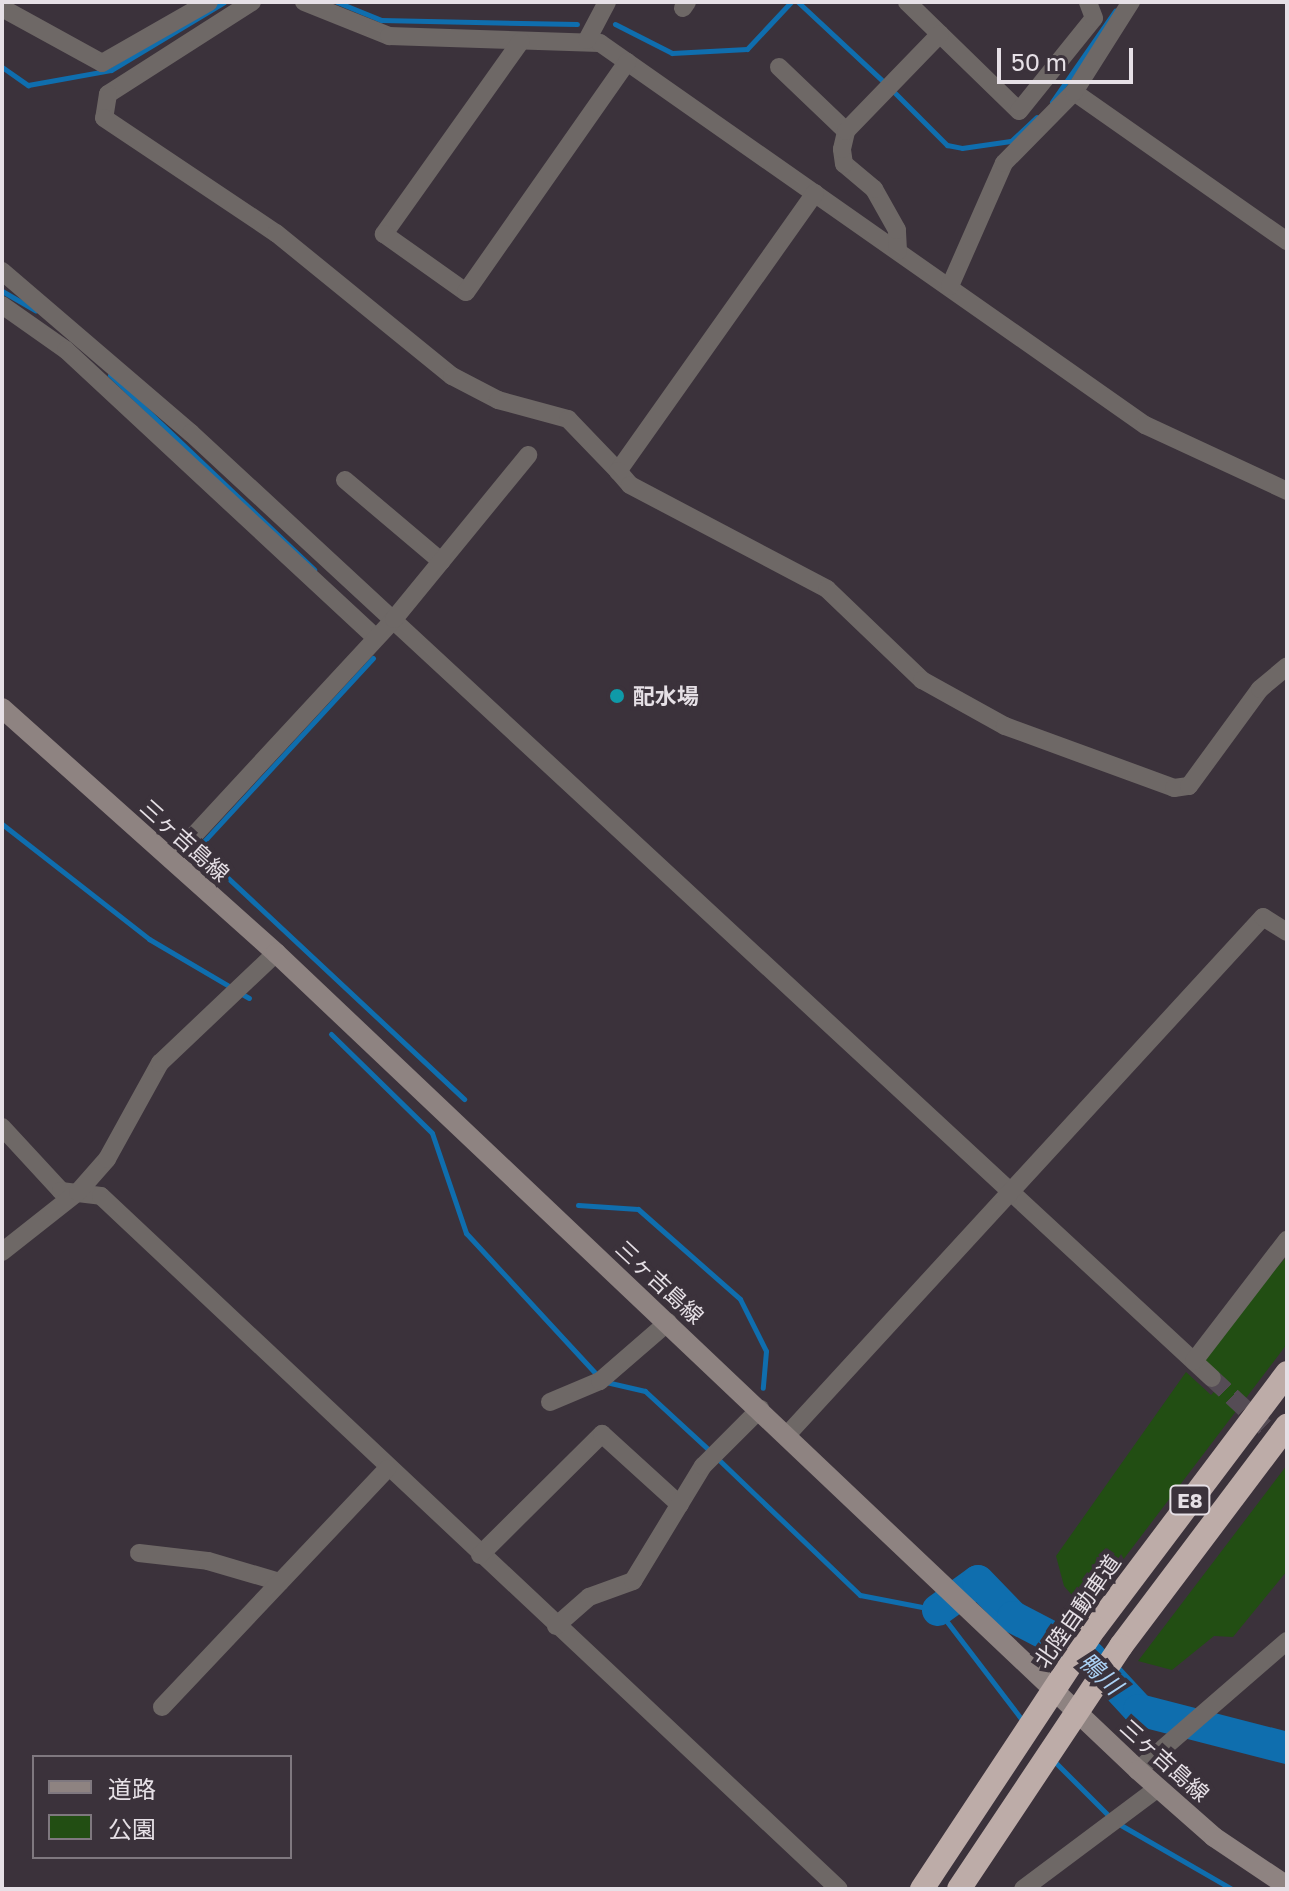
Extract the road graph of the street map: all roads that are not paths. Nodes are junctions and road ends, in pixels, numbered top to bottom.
1 (209, 2) edge
2 (252, 2) edge
3 (304, 2) edge
4 (607, 2) edge
5 (907, 2) edge
6 (1088, 2) edge
7 (1131, 2) edge
8 (2, 8) edge
9 (940, 34) junction
10 (587, 40) junction
11 (521, 41) junction
12 (627, 62) junction
13 (779, 67) dead end
14 (1074, 92) junction
15 (846, 131) junction
16 (815, 193) junction
17 (1287, 241) edge
18 (898, 251) junction
19 (2, 271) edge
20 (950, 286) junction
21 (2, 305) edge
22 (528, 455) dead end
23 (618, 471) junction
24 (345, 480) dead end
25 (1287, 491) edge
26 (441, 561) junction
27 (394, 619) junction
28 (376, 638) junction
29 (1287, 666) edge
30 (2, 708) edge
31 (171, 860) junction
32 (1287, 932) edge
33 (276, 953) junction
34 (2, 1127) edge
35 (78, 1192) junction
36 (1011, 1195) junction
37 (1287, 1240) edge
38 (2, 1252) edge
39 (668, 1322) junction
40 (1194, 1361) junction
41 (1287, 1373) edge
42 (1212, 1378) tunnel mouth
43 (550, 1402) dead end
44 (760, 1409) junction
45 (1287, 1426) edge
46 (787, 1435) junction
47 (387, 1469) junction
48 (680, 1505) junction
49 (139, 1553) dead end
50 (480, 1555) junction
51 (280, 1582) junction
52 (556, 1626) junction
53 (1287, 1641) edge
54 (162, 1707) dead end
55 (1138, 1770) junction
56 (1158, 1788) junction
57 (1287, 1886) edge
58 (839, 1889) edge
59 (922, 1889) edge
60 (959, 1889) edge
61 (1023, 1889) edge

1 - 8 street
2 - 23 street
3 - 11 street
4 - 10 street
5 - 9 street
6 - 9 street
7 - 14 street
9 - 15 street
10 - 11 street
10 - 12 street
11 - 12 street
12 - 16 street
13 - 15 street
14 - 17 street
14 - 20 street
15 - 18 street
16 - 18 street
16 - 23 street
18 - 20 street
19 - 27 street
20 - 25 street
21 - 28 street
22 - 26 street
23 - 29 street
24 - 26 street
26 - 27 street
27 - 28 street
27 - 36 street
28 - 31 street
30 - 31 main road, 三ヶ吉島線
31 - 33 main road, 三ヶ吉島線
32 - 36 street
33 - 35 street
33 - 39 main road, 三ヶ吉島線
34 - 35 street
35 - 38 street
35 - 47 street
36 - 40 street
36 - 46 street
37 - 40 street
39 - 43 street
39 - 44 main road, 三ヶ吉島線
40 - 42 street
41 - 59 highway, 北陸自動車道 / E8, bridge
44 - 46 main road, 三ヶ吉島線
44 - 48 street
45 - 60 highway, E8, bridge
46 - 55 main road, 三ヶ吉島線
47 - 50 street
47 - 51 street
48 - 50 street
48 - 52 street
49 - 51 street
50 - 52 street
51 - 54 street
52 - 58 street
53 - 55 street
55 - 56 main road, 三ヶ吉島線
56 - 57 main road, 三ヶ吉島線
56 - 61 street

